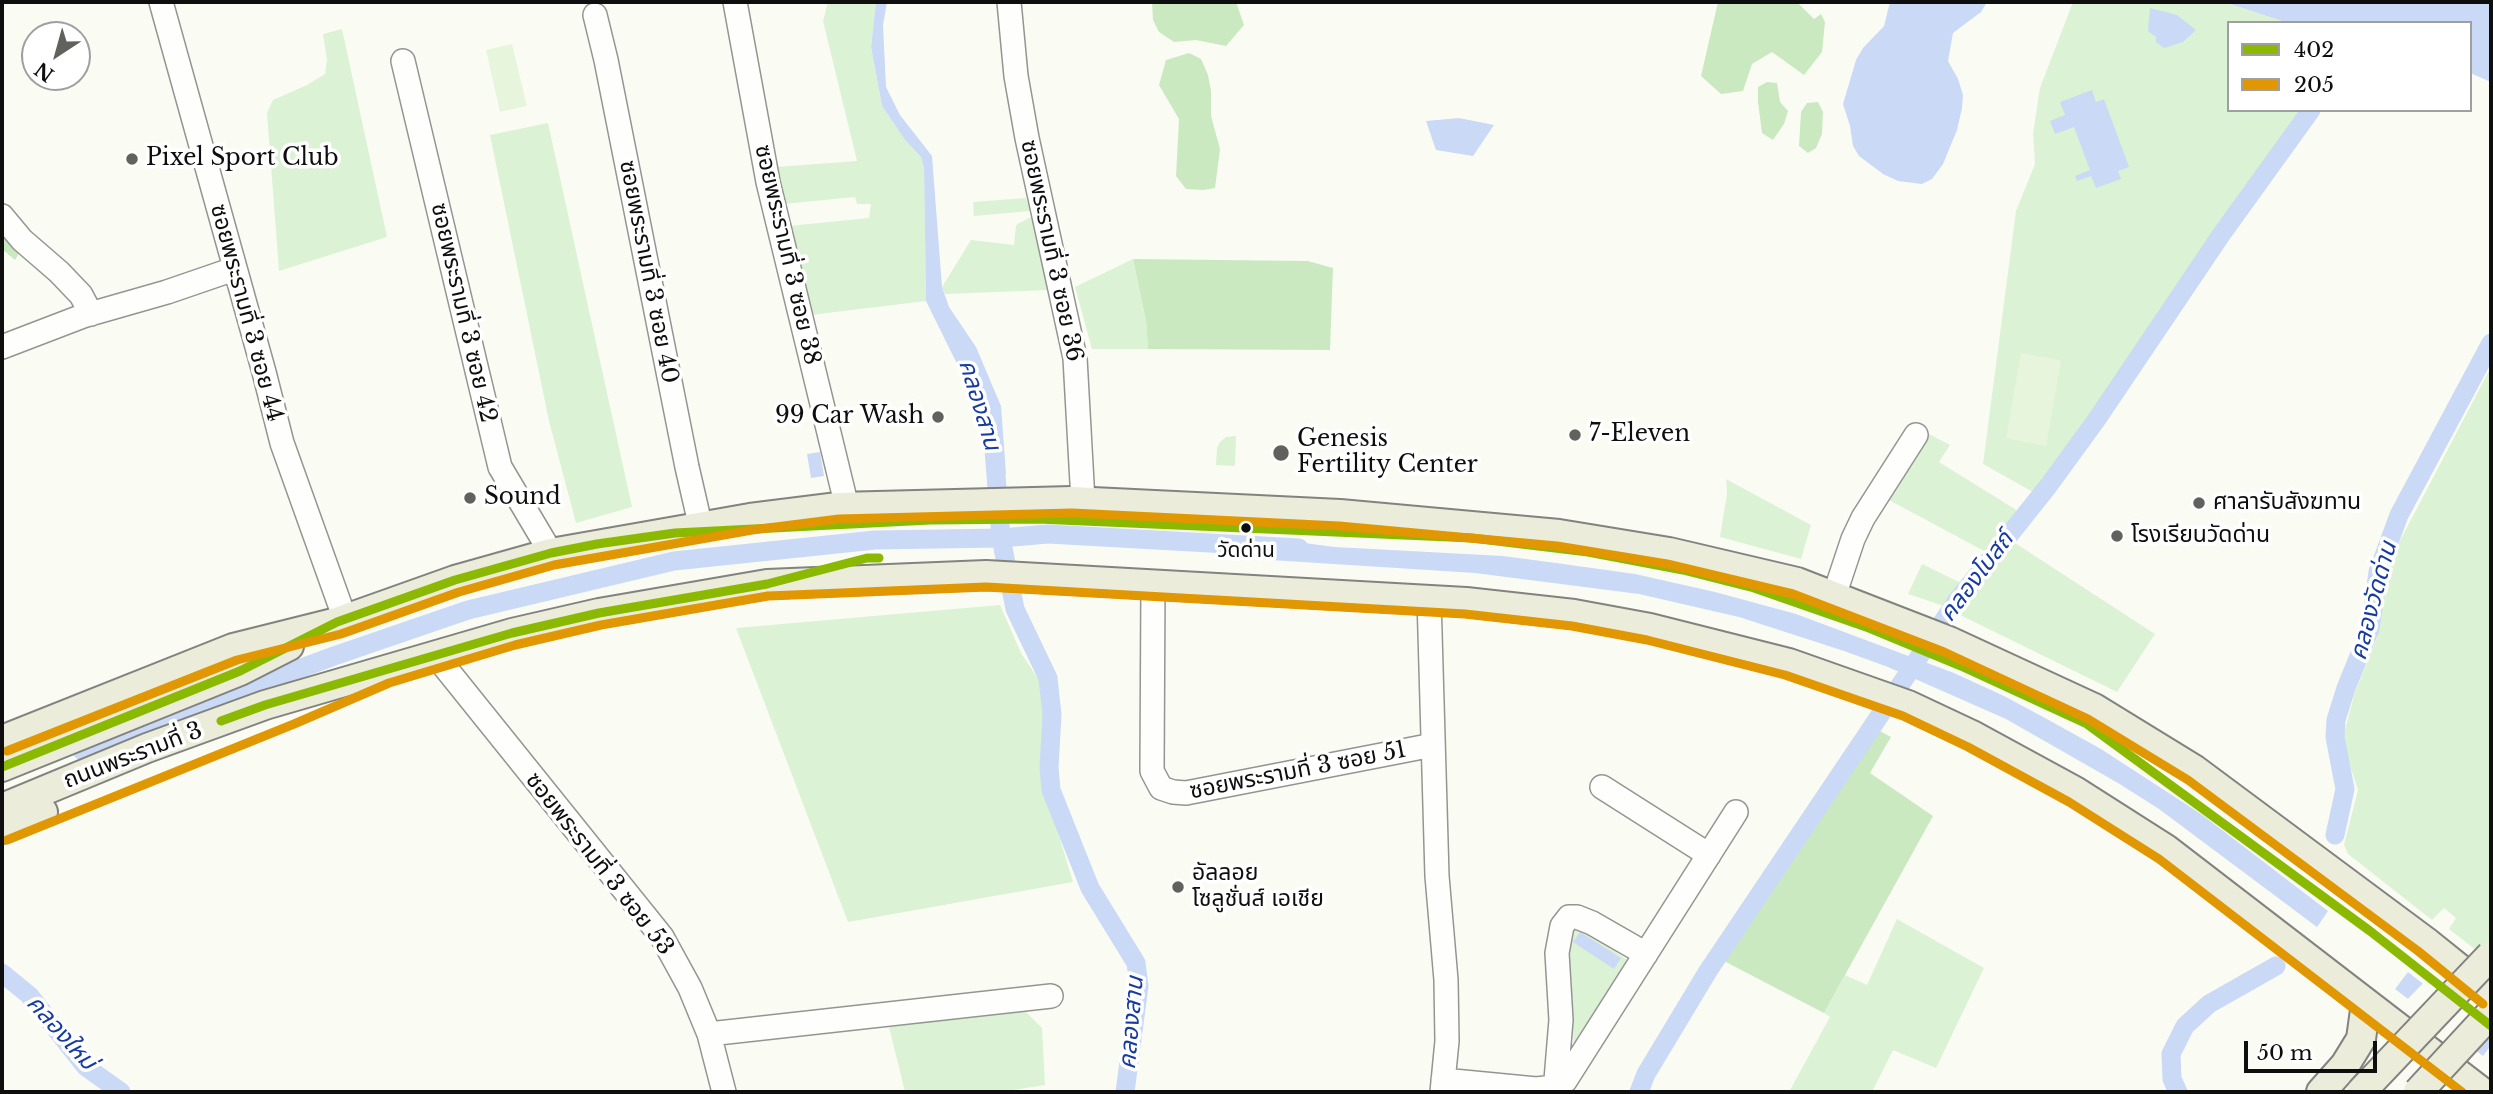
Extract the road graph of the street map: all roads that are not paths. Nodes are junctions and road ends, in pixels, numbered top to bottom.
1 (161, 2) edge
2 (735, 2) edge
3 (1009, 2) edge
4 (594, 16) dead end
5 (403, 61) dead end
6 (2, 216) edge
7 (234, 269) junction
8 (91, 314) junction
9 (2, 347) edge
10 (1916, 435) dead end
11 (1083, 501) junction
12 (847, 507) junction
13 (701, 528) junction
14 (551, 553) junction
15 (1153, 583) junction
16 (1834, 596) junction
17 (1429, 598) junction
18 (341, 620) junction
19 (436, 656) junction
20 (385, 671) junction
21 (2, 740) edge
22 (1433, 745) junction
23 (2, 767) edge
24 (1602, 787) dead end
25 (2, 808) edge
26 (1737, 812) dead end
27 (2, 829) edge
28 (1709, 855) junction
29 (1436, 860) junction
30 (1646, 954) junction
31 (2491, 955) edge
32 (1435, 986) dead end
33 (2491, 993) edge
34 (1051, 996) dead end
35 (2367, 1003) junction
36 (2491, 1013) edge
37 (709, 1034) junction
38 (1442, 1086) edge
39 (1555, 1090) edge
40 (724, 1092) edge
41 (2321, 1092) edge
42 (2361, 1092) edge
43 (2418, 1092) edge
44 (2482, 1092) edge

1 - 7 street, ซอยพระรามที่ 3 ซอย 44
2 - 12 street, ซอยพระรามที่ 3 ซอย 38
3 - 11 street, ซอยพระรามที่ 3 ซอย 36
4 - 13 street, ซอยพระรามที่ 3 ซอย 40
5 - 14 street, ซอยพระรามที่ 3 ซอย 42
6 - 8 street
7 - 8 street
7 - 18 street, ซอยพระรามที่ 3 ซอย 44
8 - 9 street
10 - 16 street
11 - 12 main road, ถนนพระรามที่ 3
11 - 16 main road, ถนนพระรามที่ 3
12 - 13 main road, ถนนพระรามที่ 3
13 - 14 main road, ถนนพระรามที่ 3
14 - 18 main road, ถนนพระรามที่ 3
15 - 17 main road, ถนนพระรามที่ 3
15 - 19 main road, ถนนพระรามที่ 3
15 - 22 street, ซอยพระรามที่ 3 ซอย 51
16 - 33 main road, ถนนพระรามที่ 3
17 - 22 street
17 - 35 main road, ถนนพระรามที่ 3
18 - 21 main road, ถนนพระรามที่ 3
18 - 23 main road, ถนนพระรามที่ 3
19 - 20 main road, ถนนพระรามที่ 3
19 - 37 street, ซอยพระรามที่ 3 ซอย 53
20 - 25 main road, ถนนพระรามที่ 3
20 - 27 main road, ถนนพระรามที่ 3
22 - 29 street
24 - 28 street
26 - 28 street
28 - 30 street
29 - 32 street
29 - 38 street
30 - 39 street
30 - 39 street
31 - 42 main road, bridge
34 - 37 street
35 - 41 main road
35 - 44 main road, ถนนพระรามที่ 3
36 - 43 main road, bridge
37 - 40 street, ซอยพระรามที่ 3 ซอย 53
38 - 39 street

